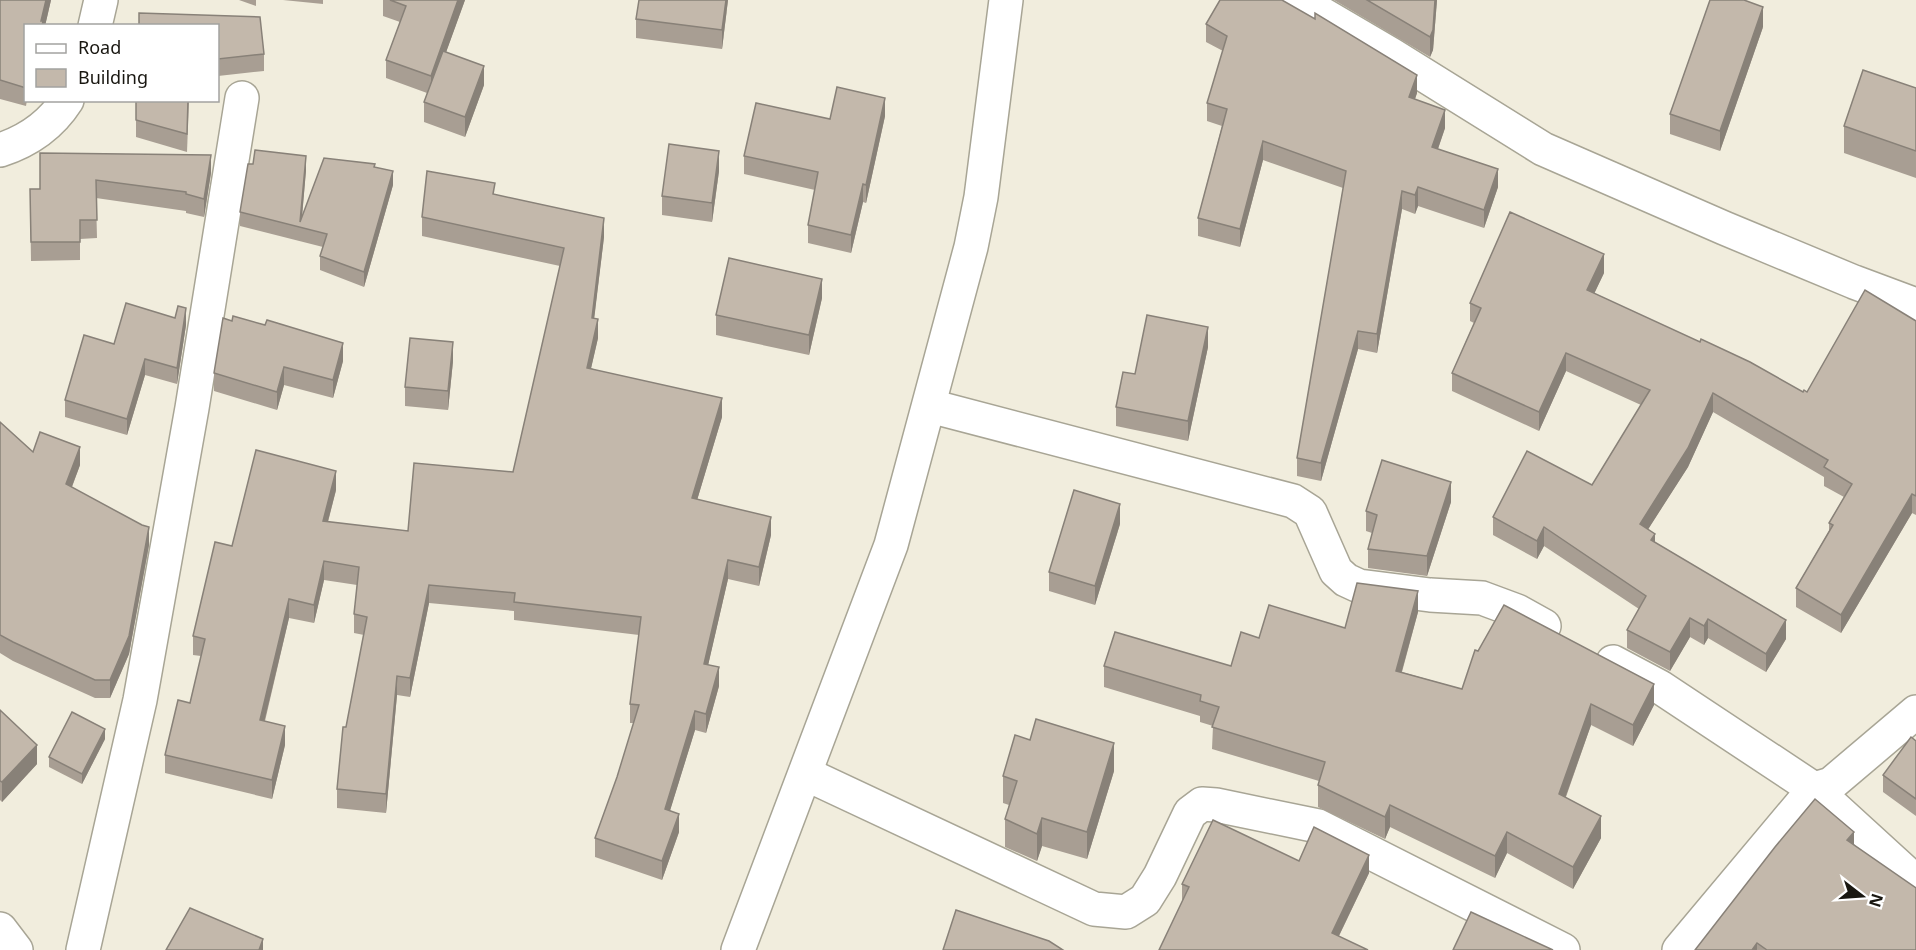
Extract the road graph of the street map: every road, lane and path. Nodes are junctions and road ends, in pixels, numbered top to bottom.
1 (101, 0) edge
2 (1006, 0) edge
3 (1295, 0) edge
4 (95, 24) edge
5 (242, 98) dead end
6 (66, 102) edge
7 (0, 150) edge
8 (1916, 304) edge
9 (930, 406) junction
10 (1916, 712) edge
11 (806, 774) junction
12 (1814, 789) junction
13 (1916, 882) edge
14 (0, 929) edge
15 (16, 950) edge
16 (83, 950) edge
17 (738, 950) edge
18 (1563, 950) edge
19 (1679, 950) edge

1 - 4 street
2 - 9 street
3 - 8 street
5 - 16 street
6 - 7 street
9 - 11 street
9 - 12 street
10 - 12 street
11 - 17 street
11 - 18 street
12 - 13 street
12 - 19 street
14 - 15 street

